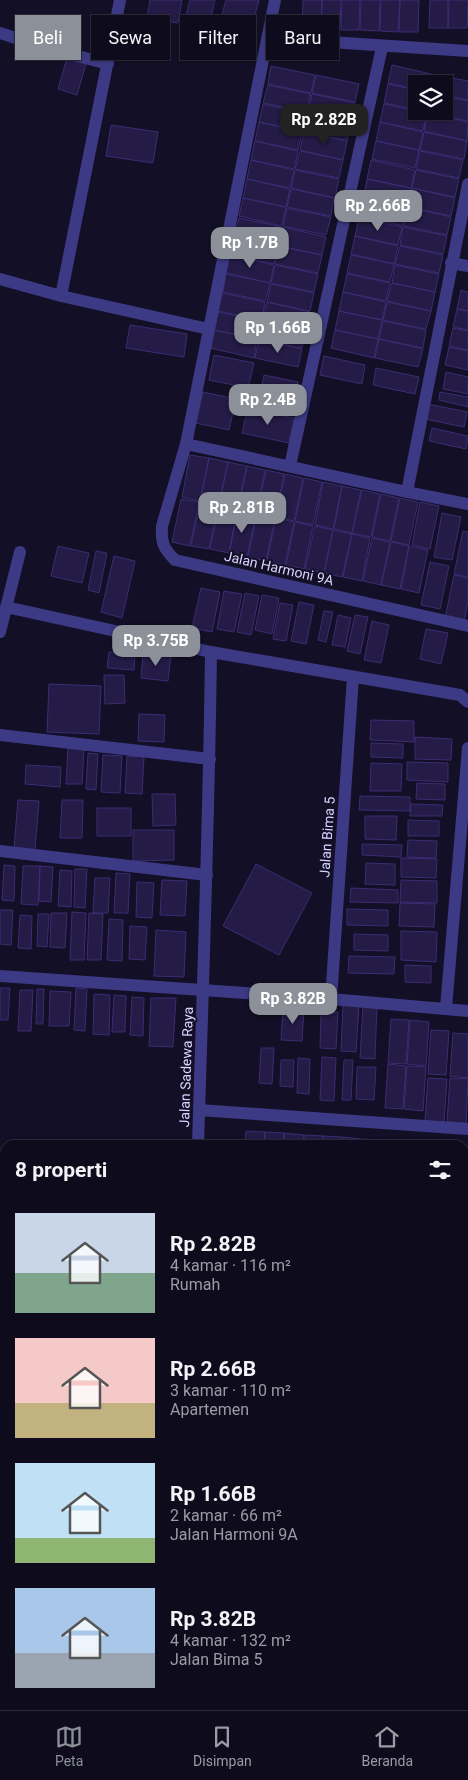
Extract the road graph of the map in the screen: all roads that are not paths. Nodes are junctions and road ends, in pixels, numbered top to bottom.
1 (120, 0) edge
2 (275, 0) edge
3 (272, 15) edge
4 (0, 33) edge
5 (339, 44) edge
6 (382, 47) junction
7 (266, 48) edge
8 (468, 51) edge
9 (108, 64) junction
10 (468, 184) edge
11 (451, 263) junction
12 (468, 266) edge
13 (0, 279) edge
14 (61, 296) junction
15 (204, 328) dead end
16 (186, 444) junction
17 (290, 466) junction
18 (407, 492) junction
19 (468, 504) edge
20 (20, 552) dead end
21 (6, 606) junction
22 (468, 626) edge
23 (0, 632) edge
24 (211, 652) junction
25 (353, 677) junction
26 (468, 702) edge
27 (0, 735) edge
28 (468, 748) edge
29 (210, 759) junction
30 (0, 851) edge
31 (207, 875) junction
32 (0, 976) edge
33 (204, 990) junction
34 (331, 999) junction
35 (446, 1008) junction
36 (468, 1011) edge
37 (199, 1110) junction
38 (468, 1129) edge
39 (198, 1140) edge

1 - 9 street
2 - 3 street, Jalan Harmoni 9A
4 - 9 street
5 - 6 street
6 - 8 street
6 - 17 street
7 - 16 street, Jalan Harmoni 9A
9 - 14 street
10 - 11 street
11 - 12 street
11 - 18 street
13 - 14 street
14 - 15 street
16 - 17 street
16 - 22 street, Jalan Harmoni 9A
17 - 18 street
18 - 19 street
20 - 21 street
21 - 23 street
21 - 24 street
24 - 25 street
24 - 29 street, Jalan Sadewa Raya
25 - 26 street
25 - 34 street, Jalan Bima 5
27 - 29 street
28 - 35 street
29 - 31 street, Jalan Sadewa Raya
30 - 31 street
31 - 33 street, Jalan Sadewa Raya
32 - 33 street
33 - 34 street
33 - 37 street, Jalan Sadewa Raya
34 - 35 street
35 - 36 street
37 - 38 street
37 - 39 street, Jalan Sadewa Raya

